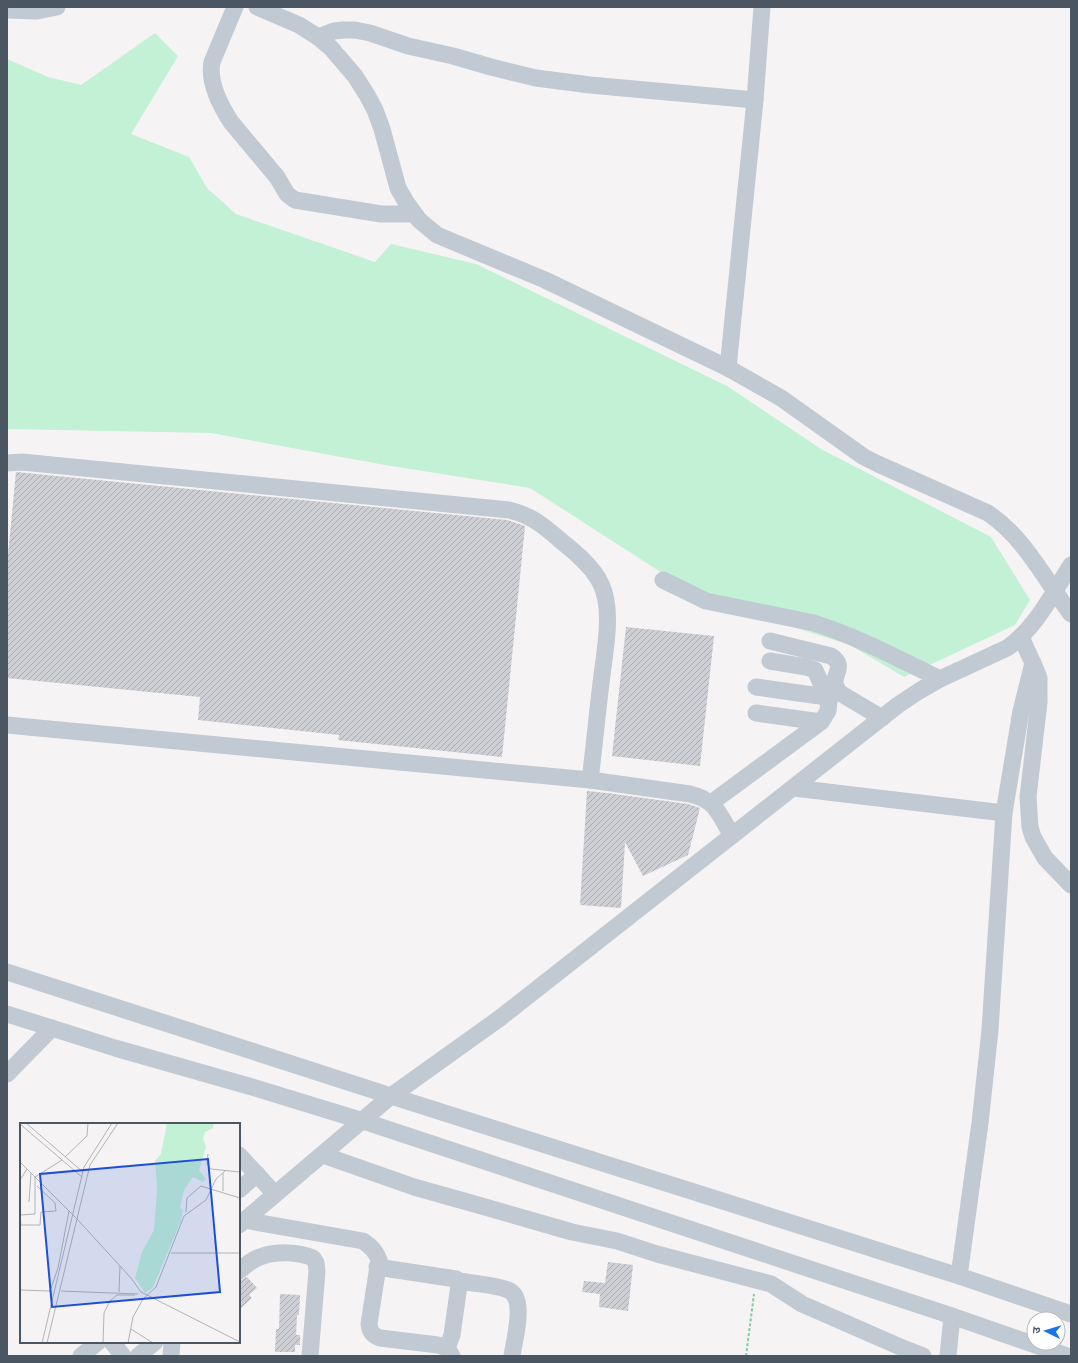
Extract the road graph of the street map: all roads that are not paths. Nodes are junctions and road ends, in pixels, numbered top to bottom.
1 (57, 7) edge
2 (235, 7) edge
3 (257, 7) edge
4 (762, 7) edge
5 (7, 10) edge
6 (318, 36) junction
7 (754, 100) junction
8 (414, 214) junction
9 (728, 368) junction
10 (7, 463) edge
11 (1071, 565) edge
12 (663, 580) dead end
13 (1054, 591) junction
14 (1071, 614) edge
15 (1021, 638) junction
16 (770, 641) dead end
17 (770, 661) dead end
18 (1033, 663) junction
19 (940, 679) junction
20 (756, 687) dead end
21 (827, 697) junction
22 (756, 713) dead end
23 (882, 718) junction
24 (821, 722) junction
25 (7, 725) edge
26 (590, 780) junction
27 (794, 788) junction
28 (711, 803) junction
29 (1004, 812) junction
30 (732, 836) junction
31 (1071, 885) edge
32 (7, 972) edge
33 (9, 1017) edge
34 (52, 1028) junction
35 (7, 1074) edge
36 (391, 1096) junction
37 (363, 1121) junction
38 (323, 1155) junction
39 (240, 1156) edge
40 (257, 1174) junction
41 (240, 1189) edge
42 (275, 1194) junction
43 (242, 1222) edge
44 (270, 1265) dead end
45 (377, 1267) junction
46 (240, 1270) edge
47 (959, 1276) junction
48 (316, 1279) junction
49 (458, 1280) junction
50 (1071, 1314) edge
51 (952, 1316) junction
52 (97, 1343) edge
53 (113, 1343) edge
54 (172, 1343) edge
55 (450, 1352) edge
56 (81, 1356) edge
57 (123, 1356) edge
58 (171, 1356) edge
59 (310, 1356) edge
60 (512, 1356) edge
61 (923, 1356) edge
62 (948, 1356) edge
63 (1068, 1356) edge

1 - 5 street
2 - 8 street
3 - 6 street
4 - 7 street
6 - 7 street
6 - 8 street
7 - 9 street
8 - 9 street
9 - 13 street
10 - 26 street
11 - 13 street
12 - 19 street
13 - 14 street
13 - 15 street
15 - 18 street
15 - 19 street
16 - 23 street
17 - 21 street
18 - 29 street
18 - 31 street
19 - 23 street
20 - 21 street
21 - 24 street
22 - 24 street
23 - 27 street
24 - 28 street
25 - 26 street
26 - 28 street
27 - 29 street
27 - 30 street
28 - 30 street
29 - 47 street
30 - 36 street
32 - 36 street
33 - 34 street
34 - 35 street
34 - 37 street
36 - 37 street
36 - 47 street
37 - 38 street
37 - 51 street
38 - 42 street
38 - 61 street
39 - 40 street
40 - 41 street
40 - 42 street
42 - 43 street
43 - 45 street
44 - 48 street
45 - 49 street
45 - 55 street
46 - 48 street
47 - 50 street
48 - 59 street
49 - 55 street
49 - 60 street
51 - 62 street
51 - 63 street
52 - 56 street
53 - 57 street
54 - 58 street

